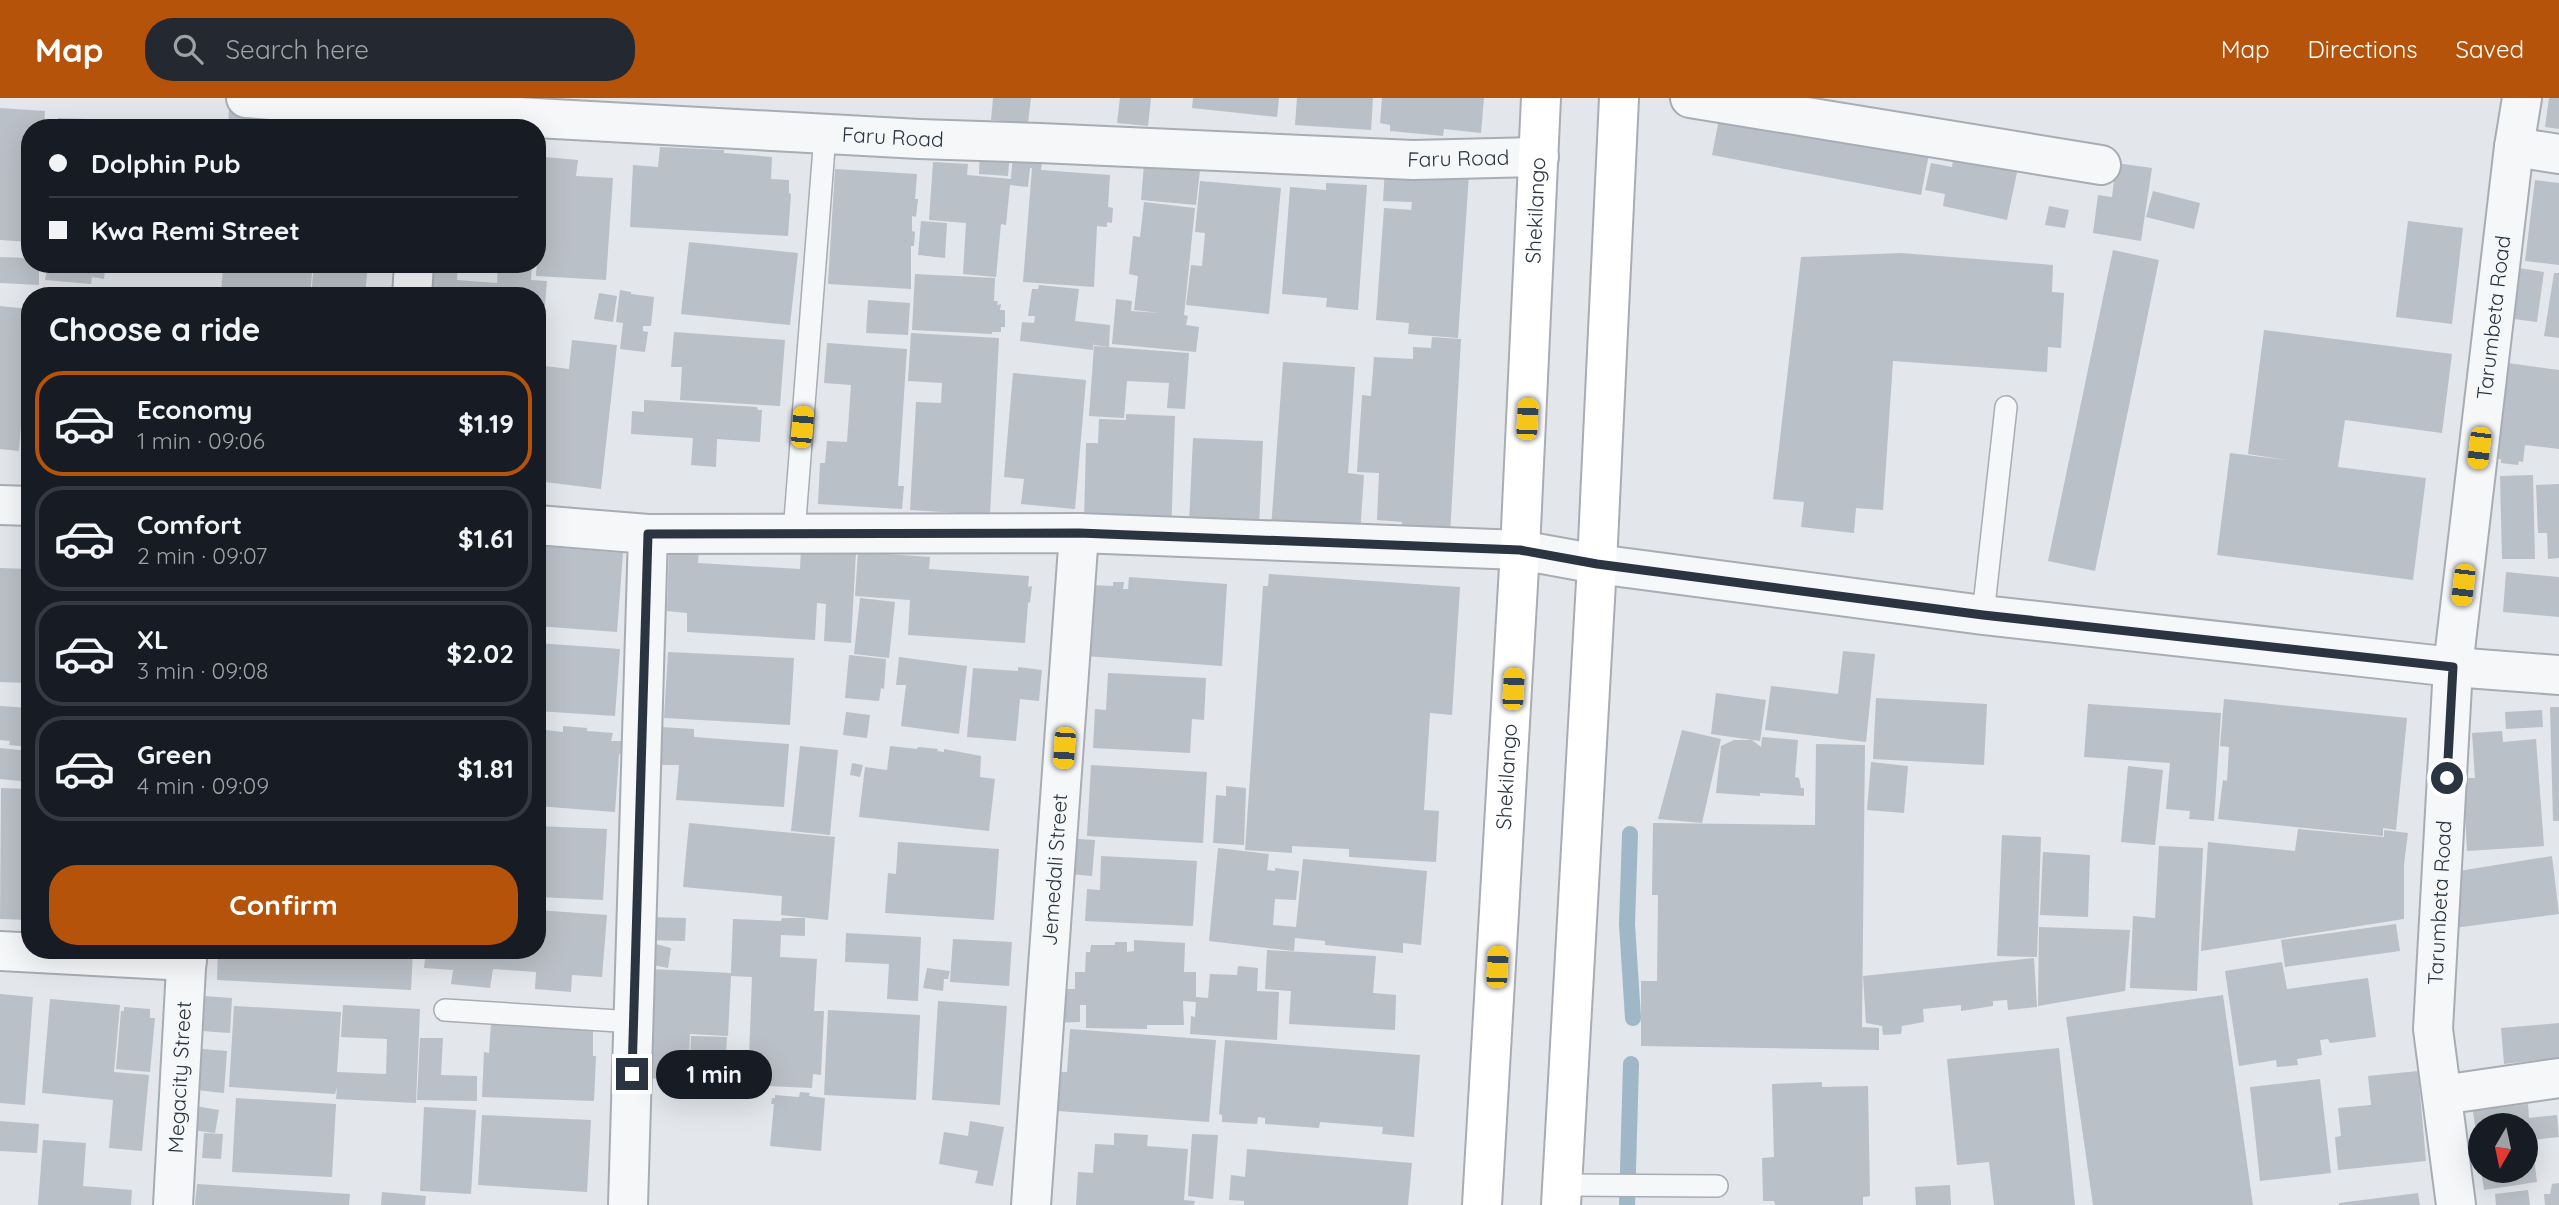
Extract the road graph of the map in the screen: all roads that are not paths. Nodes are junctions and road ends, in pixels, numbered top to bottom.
1 (246, 98) edge
2 (1541, 98) edge
3 (1619, 98) edge
4 (1689, 98) edge
5 (2522, 98) edge
6 (427, 113) edge
7 (536, 119) edge
8 (546, 120) edge
9 (825, 135) junction
10 (2514, 147) junction
11 (2559, 154) edge
12 (1539, 157) junction
13 (2101, 164) dead end
14 (2006, 407) dead end
15 (0, 505) edge
16 (21, 506) edge
17 (546, 526) edge
18 (1079, 533) junction
19 (648, 534) junction
20 (794, 534) junction
21 (1520, 550) junction
22 (1597, 564) junction
23 (1983, 615) junction
24 (2453, 667) junction
25 (2559, 675) edge
26 (0, 951) edge
27 (21, 952) edge
28 (187, 959) edge
29 (445, 1010) dead end
30 (634, 1022) junction
31 (2559, 1078) edge
32 (2442, 1095) junction
33 (1717, 1186) dead end
34 (1562, 1195) edge
35 (173, 1205) edge
36 (628, 1205) edge
37 (1031, 1205) edge
38 (1482, 1205) edge
39 (2456, 1205) edge

1 - 6 street, Faru Road
2 - 12 main road, Shekilango
3 - 22 main road
4 - 13 street
5 - 10 street, Tarumbeta Road
6 - 7 street, Faru Road
8 - 9 street, Faru Road
9 - 12 street, Faru Road
9 - 20 lane
10 - 11 street
10 - 24 street, Tarumbeta Road
12 - 21 main road, Shekilango
14 - 23 lane
15 - 16 street
17 - 19 street
18 - 20 street
18 - 21 street
18 - 37 street, Jemedali Street
19 - 20 street
19 - 30 street
21 - 22 street
21 - 38 main road, Shekilango
22 - 23 street
22 - 34 main road
23 - 24 street
24 - 25 street
24 - 32 street, Tarumbeta Road
26 - 27 street
28 - 35 street, Megacity Street
29 - 30 lane
30 - 36 street
31 - 32 street
32 - 39 street, Tarumbeta Road
33 - 34 lane

